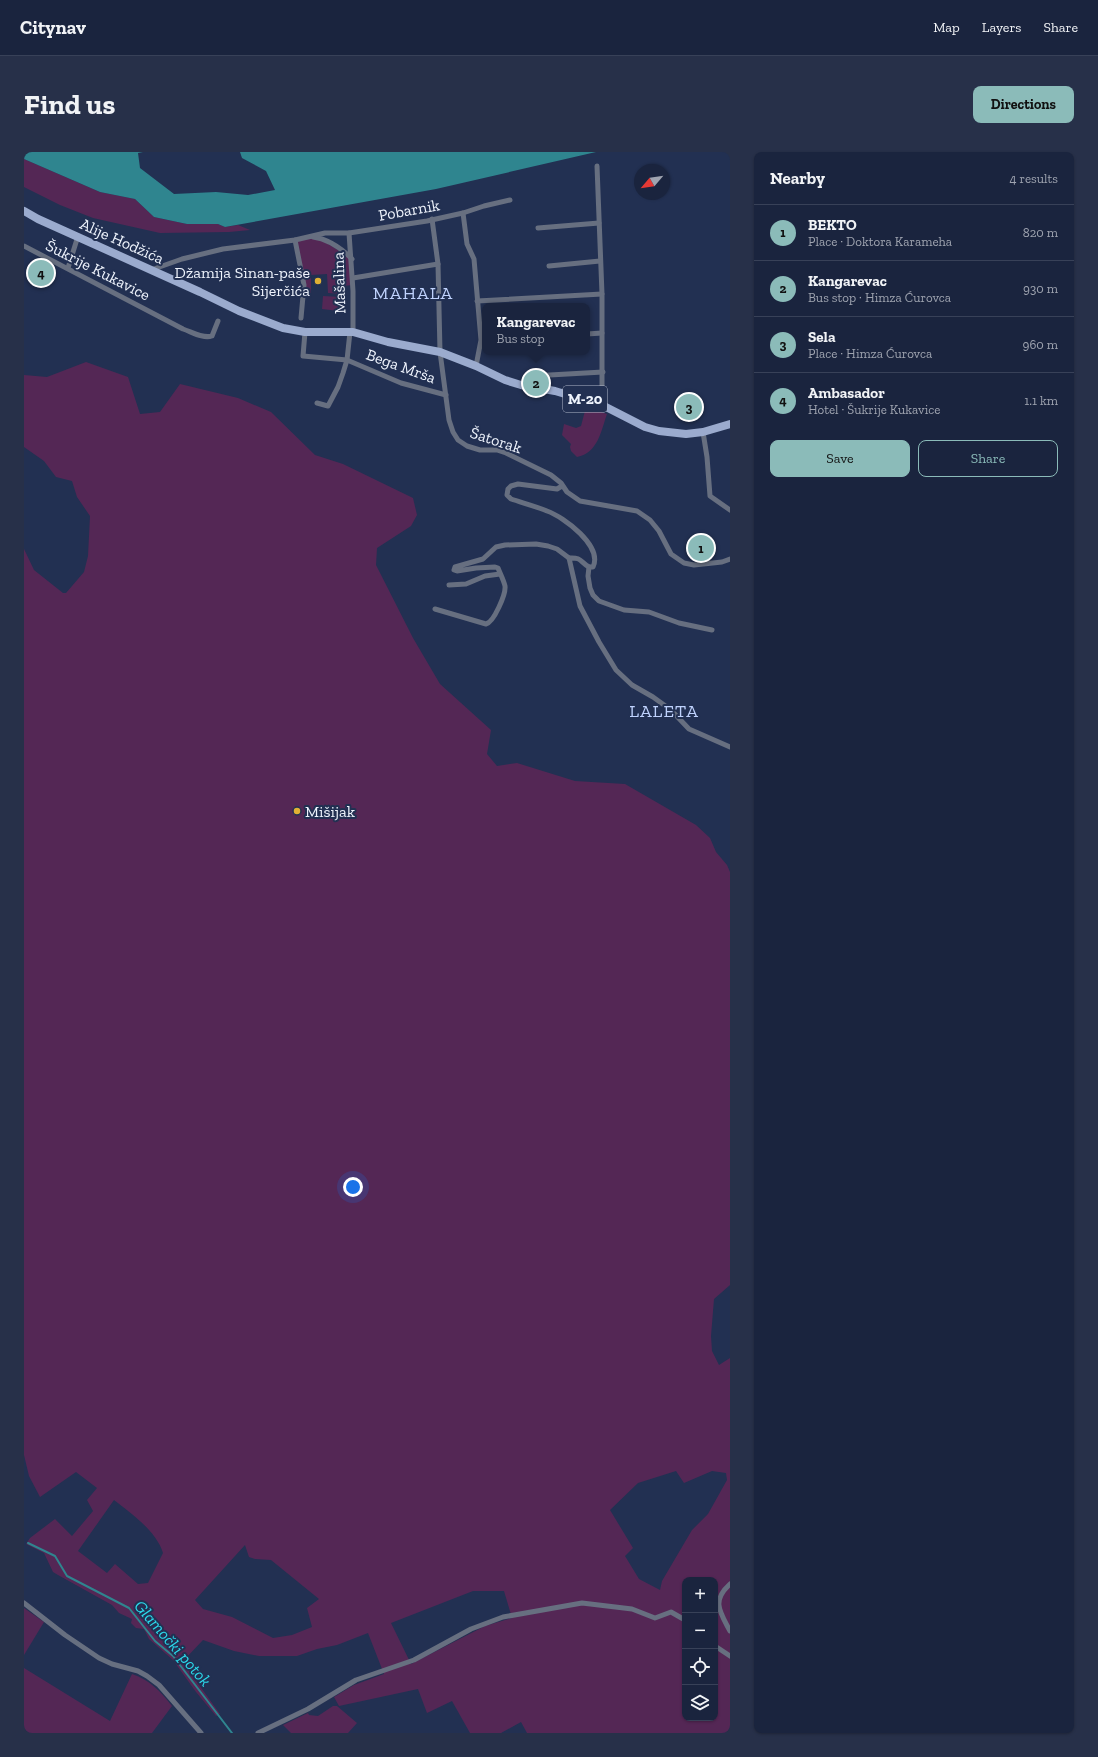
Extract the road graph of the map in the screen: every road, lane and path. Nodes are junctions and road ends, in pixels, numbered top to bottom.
1 (597, 166) dead end
2 (510, 200) dead end
3 (24, 211) edge
4 (463, 214) junction
5 (432, 219) junction
6 (599, 223) junction
7 (538, 228) dead end
8 (349, 233) junction
9 (78, 236) junction
10 (310, 237) junction
11 (295, 240) junction
12 (24, 246) edge
13 (352, 259) junction
14 (600, 261) junction
15 (438, 264) junction
16 (549, 266) dead end
17 (68, 268) junction
18 (151, 270) junction
19 (353, 278) junction
20 (602, 294) junction
21 (477, 301) junction
22 (301, 318) dead end
23 (218, 321) dead end
24 (304, 332) junction
25 (352, 332) junction
26 (602, 333) junction
27 (482, 334) edge
28 (590, 334) edge
29 (482, 344) edge
30 (440, 352) junction
31 (347, 360) junction
32 (476, 366) junction
33 (603, 372) junction
34 (532, 376) dead end
35 (446, 395) junction
36 (317, 403) dead end
37 (602, 405) junction
38 (730, 424) edge
39 (703, 432) junction
40 (562, 486) junction
41 (730, 510) edge
42 (569, 558) junction
43 (730, 559) edge
44 (589, 567) junction
45 (500, 574) junction
46 (449, 585) dead end
47 (435, 609) dead end
48 (712, 630) dead end
49 (730, 747) edge
50 (730, 1584) edge
51 (24, 1603) edge
52 (682, 1618) edge
53 (730, 1631) edge
54 (718, 1648) edge
55 (730, 1656) edge
56 (201, 1733) edge
57 (258, 1733) edge

1 - 6 street
2 - 4 street, Pobarnik
3 - 9 main road, Alije Hodžića / M-20
4 - 5 street, Pobarnik
4 - 21 street
5 - 8 street, Pobarnik
5 - 15 street, Šatorak
6 - 7 street
6 - 14 street
8 - 10 street, Pobarnik
8 - 13 street, Mašalina
9 - 17 street
9 - 18 main road, Alije Hodžića / M-20
10 - 11 street, Pobarnik
10 - 13 street, Pobarnik
11 - 18 street, Pobarnik
11 - 22 street
12 - 17 street, Šukrije Kukavice
13 - 19 street, Mašalina
14 - 16 street
14 - 20 street
15 - 19 street
15 - 30 street, Šatorak
17 - 23 street, Šukrije Kukavice
18 - 24 main road, Alije Hodžića / M-20
19 - 25 street, Mašalina
20 - 21 street
20 - 26 street
21 - 27 street
24 - 25 main road, Alije Hodžića / M-20
24 - 31 street, Bega Mrša
25 - 30 main road, Alije Hodžića / M-20
25 - 31 street, Mašalina
26 - 28 street
26 - 33 street
29 - 32 street
30 - 32 main road, M-20
30 - 35 street, Šatorak
31 - 35 street, Bega Mrša
31 - 36 street, Mašalina
32 - 37 main road, M-20
33 - 34 street
33 - 37 street
35 - 40 street, Šatorak
37 - 39 main road, M-20
38 - 39 main road, M-20
39 - 41 street
40 - 43 street, Šatorak
40 - 44 street
42 - 44 street
42 - 45 street
42 - 49 street
44 - 48 street
45 - 46 street
45 - 47 street
50 - 53 street
51 - 56 street
52 - 57 street
54 - 55 street

